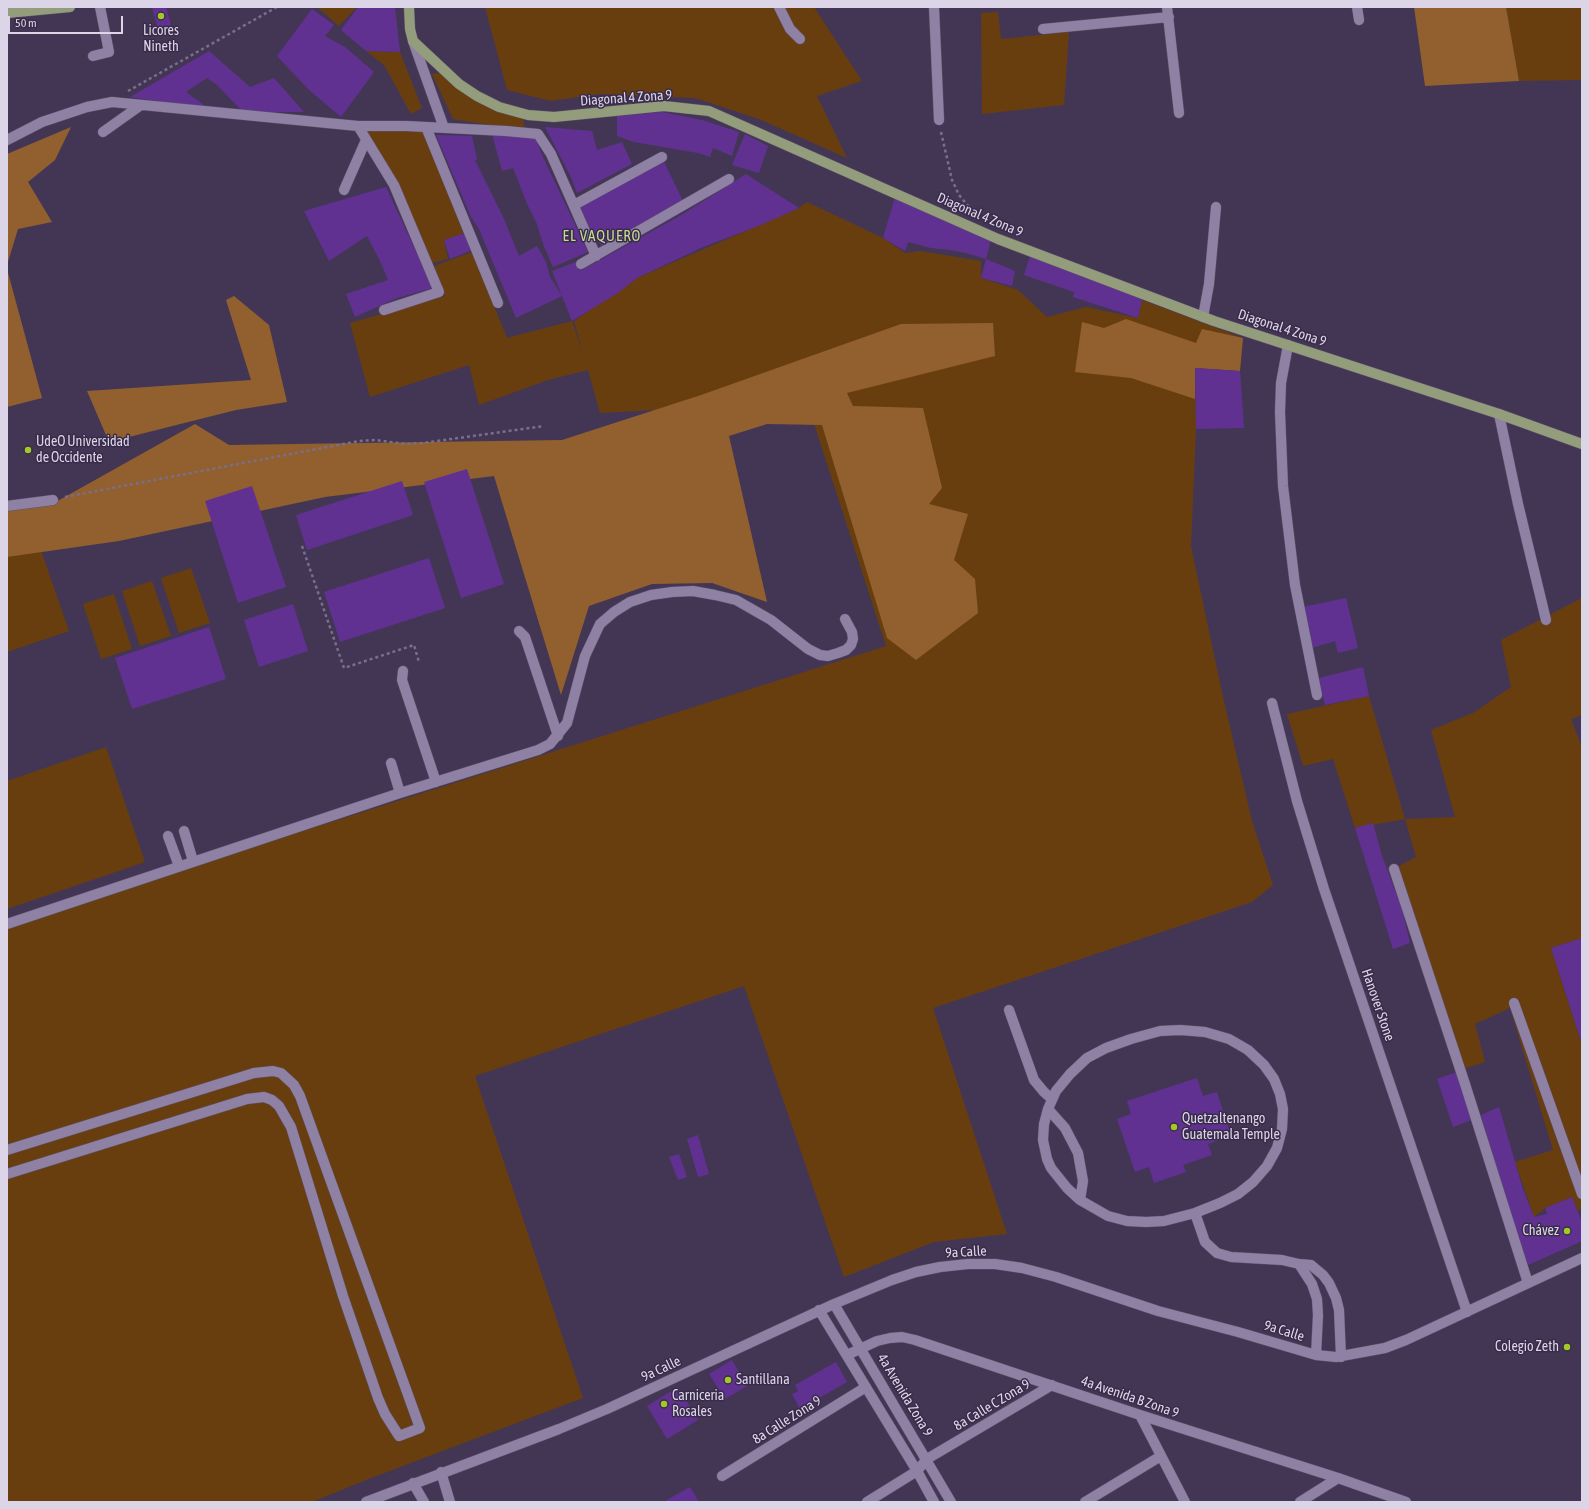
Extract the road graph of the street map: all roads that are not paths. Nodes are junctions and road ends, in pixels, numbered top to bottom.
1 (70, 7) edge
2 (100, 7) edge
3 (408, 7) edge
4 (779, 7) edge
5 (934, 7) edge
6 (1357, 7) edge
7 (1168, 12) edge
8 (7, 13) edge
9 (1359, 20) dead end
10 (1043, 29) dead end
11 (800, 39) dead end
12 (413, 41) junction
13 (93, 56) dead end
14 (141, 105) junction
15 (1179, 113) dead end
16 (939, 120) road end
17 (358, 126) junction
18 (426, 127) junction
19 (444, 128) junction
20 (103, 132) dead end
21 (7, 140) edge
22 (366, 140) junction
23 (662, 157) dead end
24 (729, 179) dead end
25 (344, 190) dead end
26 (574, 205) junction
27 (1216, 207) dead end
28 (596, 256) junction
29 (581, 264) dead end
30 (498, 303) dead end
31 (384, 310) dead end
32 (1203, 317) junction
33 (1288, 345) junction
34 (1499, 414) junction
35 (1582, 444) edge
36 (53, 500) road end
37 (7, 506) edge
38 (845, 619) dead end
39 (1546, 620) dead end
40 (519, 631) dead end
41 (403, 671) dead end
42 (1317, 694) dead end
43 (1272, 703) dead end
44 (558, 736) junction
45 (391, 763) dead end
46 (436, 782) junction
47 (400, 793) junction
48 (184, 831) dead end
49 (168, 836) dead end
50 (193, 861) junction
51 (179, 866) junction
52 (1394, 869) dead end
53 (7, 924) edge
54 (1514, 1003) dead end
55 (1009, 1010) dead end
56 (1050, 1104) junction
57 (7, 1150) edge
58 (7, 1174) edge
59 (1582, 1194) edge
60 (1080, 1200) junction
61 (1195, 1213) junction
62 (1582, 1258) edge
63 (1299, 1264) junction
64 (1528, 1283) junction
65 (834, 1304) junction
66 (819, 1310) junction
67 (1467, 1312) junction
68 (860, 1349) junction
69 (846, 1355) junction
70 (1316, 1355) junction
71 (1341, 1357) junction
72 (1052, 1385) junction
73 (866, 1387) junction
74 (1140, 1415) junction
75 (1161, 1456) junction
76 (927, 1459) junction
77 (917, 1471) junction
78 (441, 1472) junction
79 (722, 1476) dead end
80 (1338, 1478) junction
81 (413, 1483) junction
82 (366, 1502) edge
83 (424, 1502) edge
84 (450, 1502) edge
85 (867, 1502) edge
86 (934, 1502) edge
87 (951, 1502) edge
88 (1086, 1502) edge
89 (1185, 1502) edge
90 (1300, 1502) edge
91 (1406, 1502) edge

1 - 8 main road
2 - 13 street
3 - 12 main road
4 - 11 street
5 - 16 street
6 - 9 street
7 - 10 street
7 - 15 street
12 - 19 street
12 - 32 main road, Diagonal 4 Zona 9
14 - 17 street
14 - 20 street
14 - 21 street
17 - 18 street
17 - 22 street
18 - 19 street
18 - 30 street
19 - 26 street
22 - 25 street
22 - 31 street
23 - 26 street
24 - 28 street
26 - 28 street
27 - 32 street
28 - 29 street
32 - 33 main road, Diagonal 4 Zona 9
33 - 34 main road, Diagonal 4 Zona 9
33 - 42 street
34 - 35 main road, Diagonal 4 Zona 9
34 - 39 street
36 - 37 street
38 - 44 street
40 - 44 street
41 - 46 street
43 - 67 street, Hanover Stone
44 - 46 street
45 - 47 street
46 - 47 street
47 - 50 street
48 - 50 street
49 - 51 street
50 - 51 street
51 - 53 street
52 - 64 street
54 - 59 street
55 - 56 street
56 - 60 street
56 - 60 street
56 - 61 street
57 - 58 street
60 - 61 street
61 - 63 street
62 - 64 street, 9a Calle
63 - 70 street
63 - 71 street
64 - 67 street, 9a Calle
65 - 66 street, 9a Calle
65 - 68 street, 4a Avenida Zona 9
65 - 70 street, 9a Calle
66 - 69 street, 4a Avenida Zona 9
66 - 78 street, 9a Calle
67 - 71 street, 9a Calle
68 - 69 street, 4a Avenida B Zona 9
68 - 72 street, 4a Avenida B Zona 9
68 - 76 street, 4a Avenida Zona 9
69 - 73 street, 4a Avenida Zona 9
70 - 71 street, 9a Calle
72 - 74 street, 4a Avenida B Zona 9
72 - 76 street, 8a Calle C Zona 9
73 - 77 street, 4a Avenida Zona 9
73 - 79 street, 8a Calle Zona 9
74 - 75 street
74 - 80 street, 4a Avenida B Zona 9
75 - 88 street
75 - 89 street
76 - 77 street, 8a Calle C Zona 9
76 - 87 street, 4a Avenida Zona 9
77 - 85 street, 8a Calle C Zona 9
77 - 86 street, 4a Avenida Zona 9
78 - 81 street, 9a Calle
78 - 84 street
80 - 90 street
80 - 91 street, 4a Avenida B Zona 9
81 - 82 street, 9a Calle
81 - 83 street

